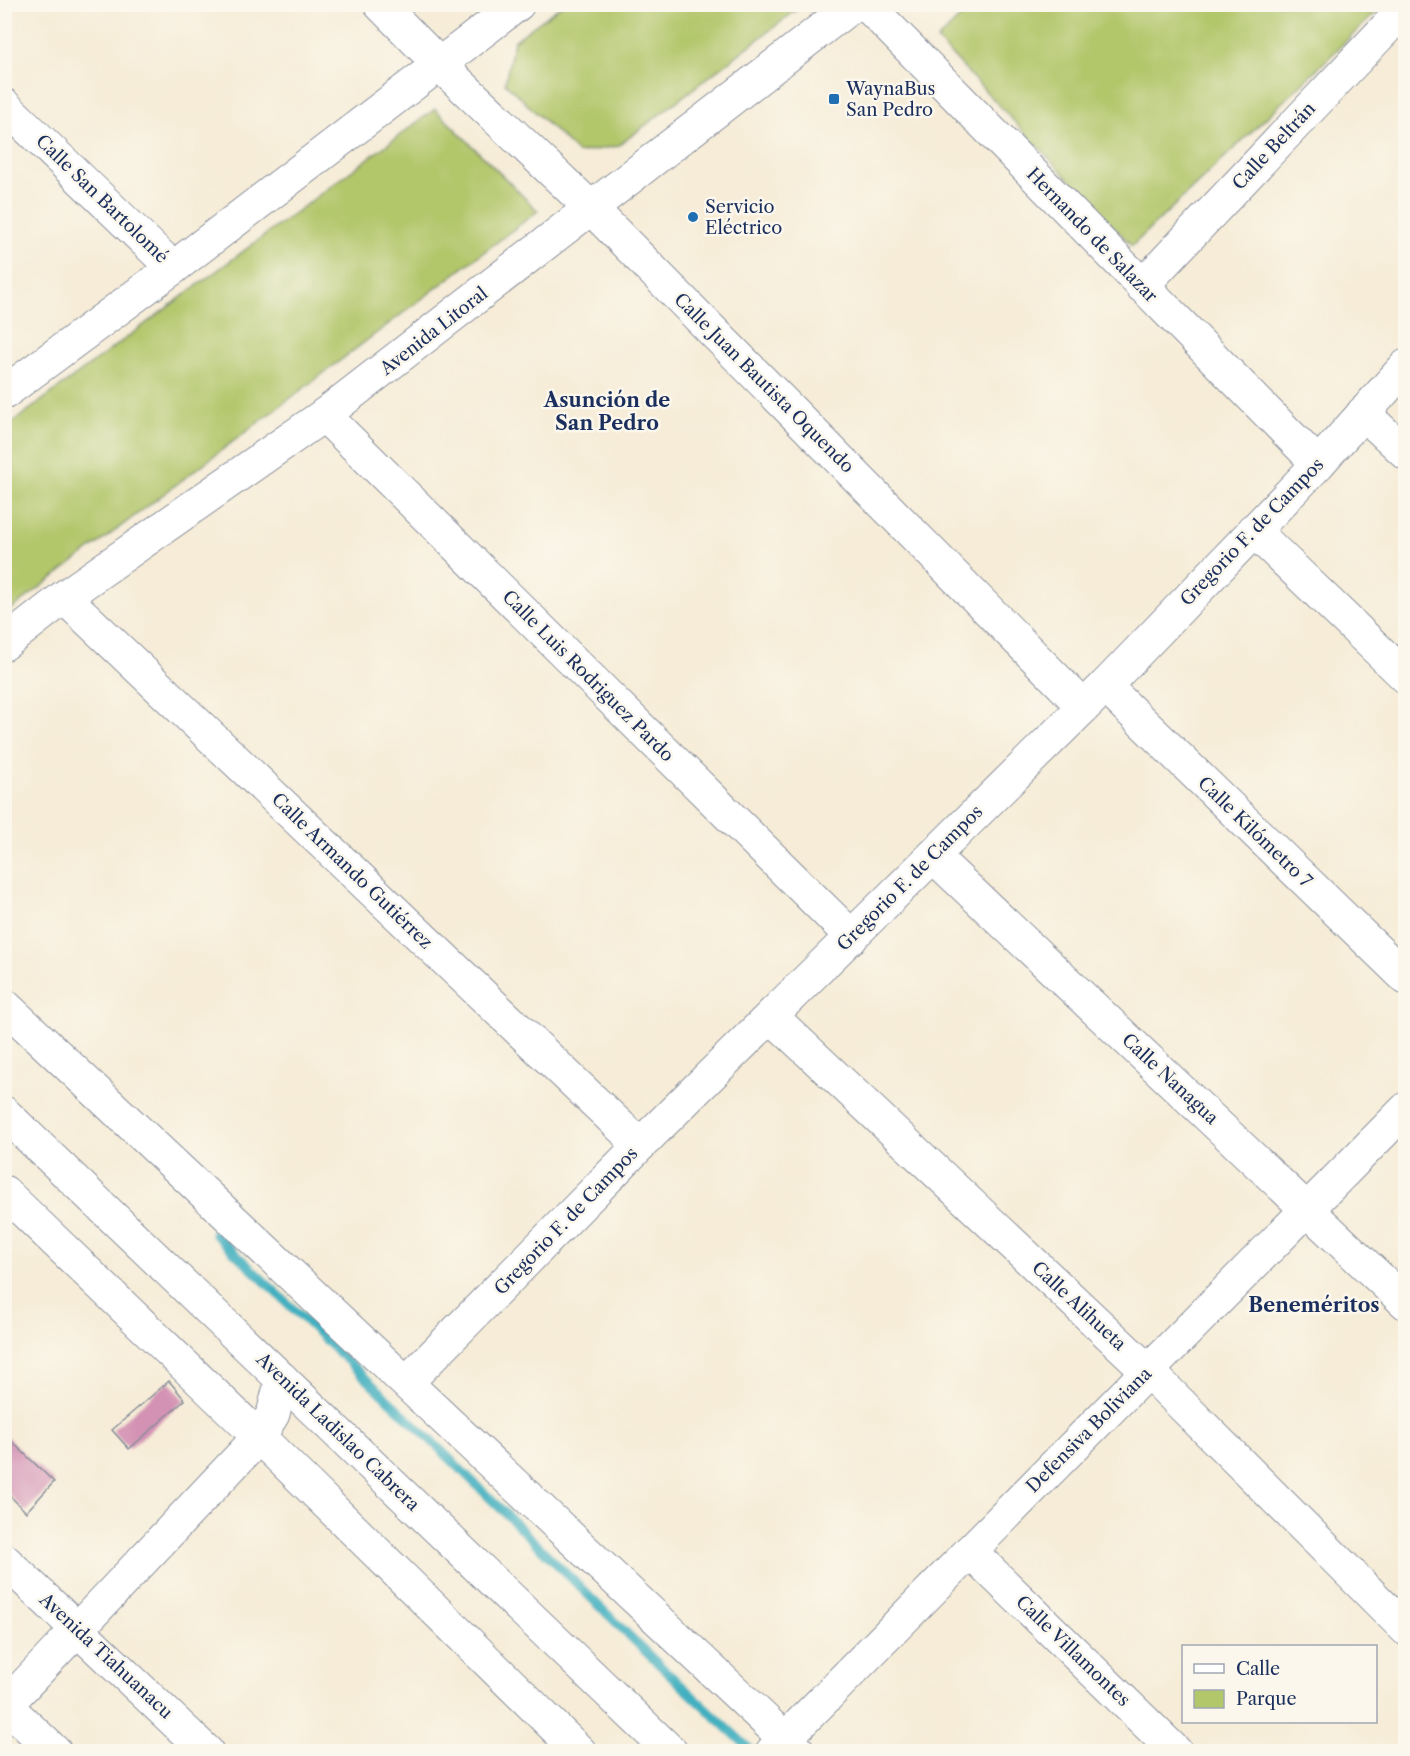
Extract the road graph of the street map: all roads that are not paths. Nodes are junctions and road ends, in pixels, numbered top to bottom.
1 (380, 4) edge
2 (518, 4) edge
3 (854, 4) edge
4 (866, 4) edge
5 (1406, 7) edge
6 (440, 65) junction
7 (4, 105) edge
8 (592, 209) junction
9 (173, 268) junction
10 (1142, 285) junction
11 (1406, 366) edge
12 (4, 393) edge
13 (1363, 412) junction
14 (324, 416) junction
15 (1406, 453) edge
16 (1318, 464) junction
17 (1253, 530) junction
18 (64, 597) junction
19 (4, 644) edge
20 (1406, 678) edge
21 (1094, 696) junction
22 (933, 856) junction
23 (852, 937) junction
24 (1406, 978) edge
25 (4, 1005) edge
26 (771, 1016) junction
27 (1406, 1109) edge
28 (4, 1113) edge
29 (640, 1145) junction
30 (4, 1192) edge
31 (1307, 1209) junction
32 (1406, 1303) edge
33 (1148, 1371) junction
34 (282, 1379) junction
35 (407, 1382) junction
36 (259, 1437) junction
37 (969, 1551) junction
38 (4, 1560) edge
39 (78, 1629) junction
40 (1406, 1629) edge
41 (5, 1705) edge
42 (785, 1747) edge
43 (55, 1752) edge
44 (207, 1752) edge
45 (580, 1752) edge
46 (671, 1752) edge
47 (1176, 1752) edge

1 - 6 main road, Calle Juan Bautista Oquendo
2 - 6 main road
3 - 8 main road, Avenida Litoral
4 - 10 main road, Hernando de Salazar
5 - 10 main road, Calle Beltrán
6 - 8 main road, Calle Juan Bautista Oquendo
6 - 9 main road
7 - 9 main road, Calle San Bartolomé
8 - 14 main road, Avenida Litoral
8 - 21 main road, Calle Juan Bautista Oquendo
9 - 12 main road
10 - 16 main road, Hernando de Salazar
11 - 13 main road, Gregorio F. de Campos
13 - 15 main road
13 - 16 main road, Gregorio F. de Campos
14 - 18 main road, Avenida Litoral
14 - 23 main road, Calle Luis Rodriguez Pardo
16 - 17 main road, Gregorio F. de Campos
17 - 20 main road
17 - 21 main road, Gregorio F. de Campos
18 - 19 main road, Avenida Litoral
18 - 29 main road, Calle Armando Gutiérrez
21 - 22 main road, Gregorio F. de Campos
21 - 24 main road, Calle Kilómetro 7
22 - 23 main road, Gregorio F. de Campos
22 - 31 main road, Calle Nanagua
23 - 26 main road, Gregorio F. de Campos
25 - 35 main road
26 - 29 main road, Gregorio F. de Campos
26 - 33 main road, Calle Alihueta
27 - 31 main road, Defensiva Boliviana
28 - 34 main road, Avenida Ladislao Cabrera
29 - 35 main road, Gregorio F. de Campos
30 - 36 main road
31 - 32 main road, Calle Nanagua
31 - 33 main road, Defensiva Boliviana
33 - 37 main road, Defensiva Boliviana
33 - 40 main road, Calle Alihueta
34 - 36 main road
34 - 46 main road, Avenida Ladislao Cabrera
35 - 42 main road
36 - 39 main road
36 - 45 main road
37 - 42 main road, Defensiva Boliviana
37 - 47 main road, Calle Villamontes
38 - 39 main road, Avenida Tiahuanacu
39 - 41 main road
39 - 44 main road, Avenida Tiahuanacu
41 - 43 main road

